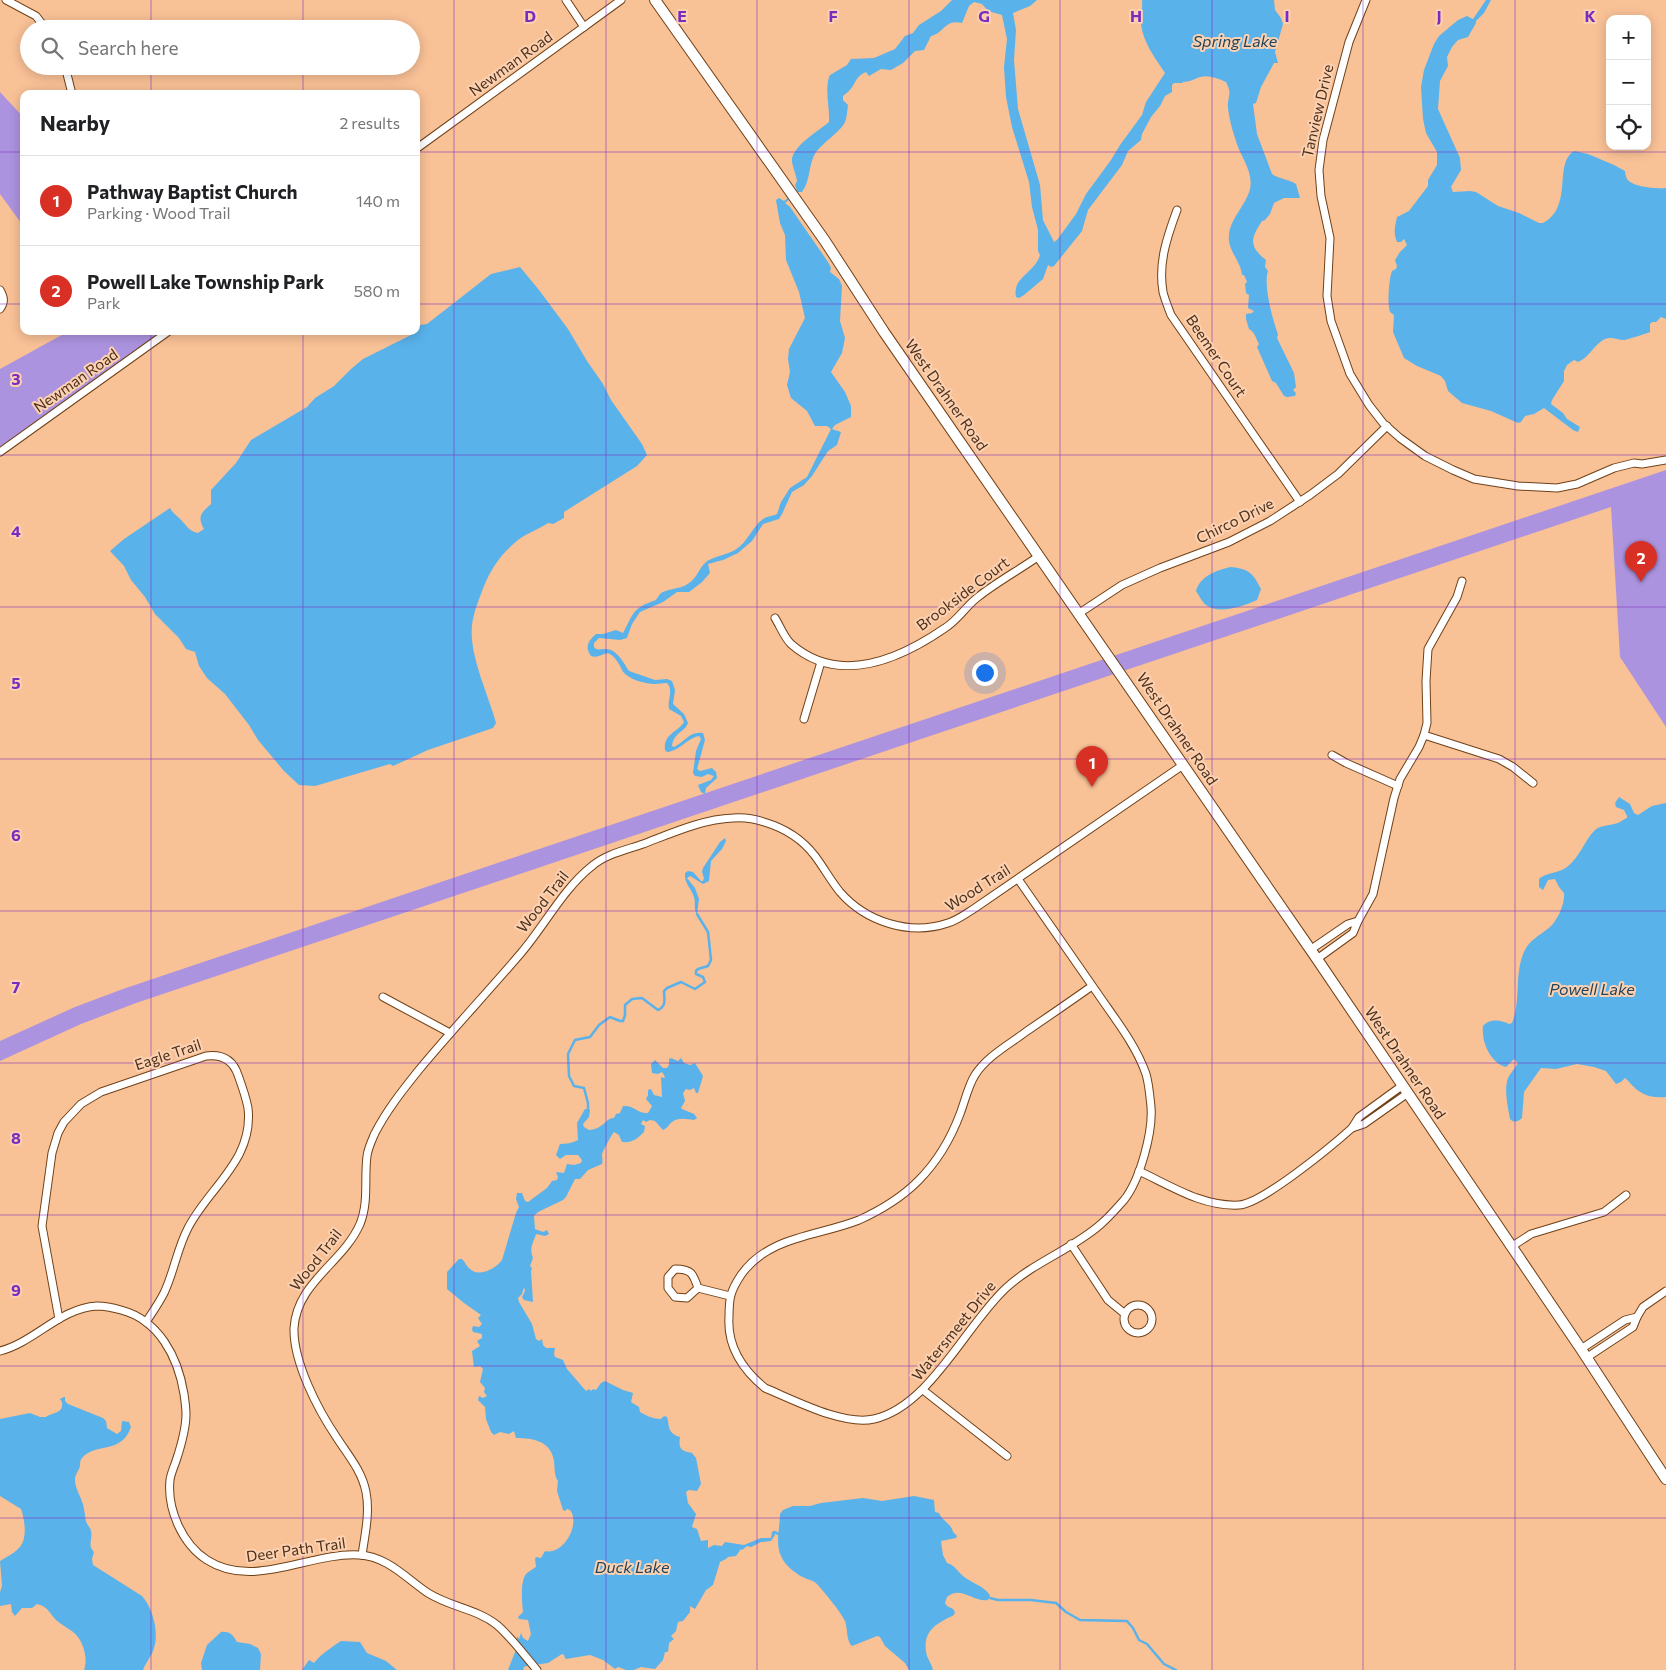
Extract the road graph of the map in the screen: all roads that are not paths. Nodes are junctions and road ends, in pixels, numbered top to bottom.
1 (6, 0) edge
2 (566, 0) edge
3 (621, 0) edge
4 (655, 0) edge
5 (1366, 0) edge
6 (39, 20) edge
7 (584, 27) junction
8 (67, 75) edge
9 (71, 90) edge
10 (420, 146) edge
11 (1177, 210) dead end
12 (0, 290) edge
13 (0, 309) edge
14 (163, 335) edge
15 (1387, 426) junction
16 (0, 452) edge
17 (1666, 460) edge
18 (1300, 502) junction
19 (1039, 556) junction
20 (1462, 582) dead end
21 (1078, 614) junction
22 (775, 618) dead end
23 (821, 662) junction
24 (804, 719) dead end
25 (1424, 735) junction
26 (1332, 755) dead end
27 (1183, 765) junction
28 (1533, 783) dead end
29 (1398, 786) junction
30 (1018, 879) junction
31 (1358, 921) junction
32 (1310, 950) junction
33 (1317, 959) junction
34 (1092, 986) junction
35 (384, 997) dead end
36 (450, 1033) junction
37 (1405, 1089) junction
38 (1139, 1171) junction
39 (1626, 1195) dead end
40 (1071, 1244) junction
41 (1511, 1247) junction
42 (698, 1288) junction
43 (1665, 1293) edge
44 (730, 1296) junction
45 (1125, 1314) junction
46 (60, 1319) junction
47 (146, 1322) junction
48 (0, 1351) edge
49 (1584, 1354) junction
50 (923, 1390) junction
51 (1007, 1456) dead end
52 (1666, 1479) edge
53 (362, 1555) junction
54 (537, 1670) edge

1 - 6 street
2 - 7 street
3 - 7 street, Newman Road
4 - 19 street, West Drahner Road
5 - 15 street, Tanview Drive
7 - 10 street, Newman Road
8 - 9 street
11 - 18 street, Beemer Court
12 - 13 street
14 - 16 street, Newman Road
15 - 17 street, Tanview Drive
15 - 18 street, Chirco Drive
18 - 21 street, Chirco Drive
19 - 21 street, West Drahner Road
19 - 23 street, Brookside Court
20 - 25 street
21 - 27 street, West Drahner Road
22 - 23 street, Brookside Court
23 - 24 street
25 - 28 street
25 - 29 street
26 - 29 street
27 - 30 street, Wood Trail
27 - 32 street, West Drahner Road
29 - 31 street
30 - 34 street, Watersmeet Drive
30 - 36 street, Wood Trail
31 - 32 street
31 - 33 street
32 - 33 street, West Drahner Road
33 - 37 street, West Drahner Road
34 - 38 street, Watersmeet Drive
34 - 44 street, Watersmeet Drive
35 - 36 street
36 - 53 street, Wood Trail
37 - 38 street
37 - 41 street, West Drahner Road
38 - 40 street, Watersmeet Drive
39 - 41 street
40 - 45 street
40 - 50 street, Watersmeet Drive
41 - 49 street, West Drahner Road
42 - 42 street
42 - 44 street
43 - 49 street
44 - 50 street, Watersmeet Drive
45 - 45 street
46 - 47 street, Deer Path Trail
46 - 47 street, Eagle Trail
46 - 48 street, Deer Path Trail
47 - 53 street, Deer Path Trail
49 - 52 street, West Drahner Road
50 - 51 street
53 - 54 street, Deer Path Trail

